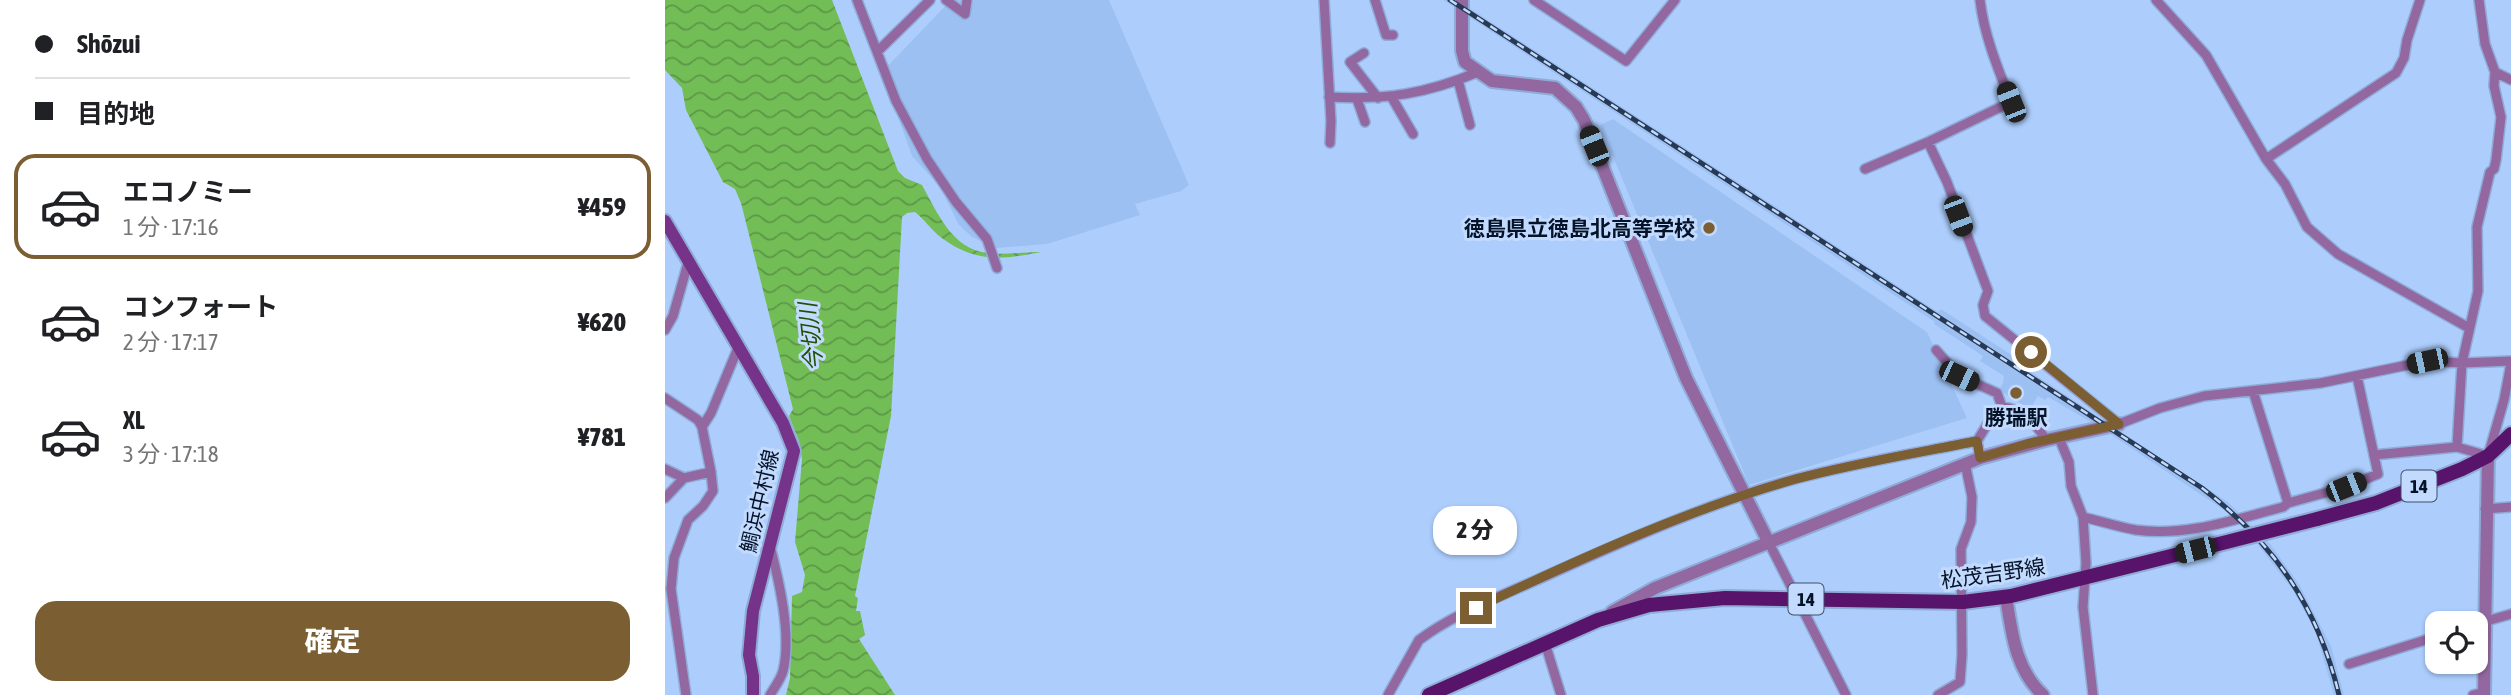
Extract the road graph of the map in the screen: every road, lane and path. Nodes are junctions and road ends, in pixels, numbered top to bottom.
1 (857, 0) edge
2 (930, 0) edge
3 (946, 0) edge
4 (967, 0) edge
5 (1324, 0) edge
6 (1375, 0) edge
7 (1462, 0) edge
8 (1534, 0) edge
9 (1675, 0) edge
10 (1980, 0) edge
11 (2156, 0) edge
12 (2420, 0) edge
13 (2489, 0) edge
14 (2480, 4) edge
15 (1393, 35) dead end
16 (878, 51) junction
17 (1364, 52) dead end
18 (1478, 72) junction
19 (2495, 72) junction
20 (1458, 80) junction
21 (2511, 80) edge
22 (1391, 96) junction
23 (1329, 97) junction
24 (1378, 98) junction
25 (1357, 99) junction
26 (1365, 122) dead end
27 (1470, 125) dead end
28 (1413, 135) dead end
29 (1928, 142) junction
30 (1330, 144) dead end
31 (2266, 159) junction
32 (1865, 169) dead end
33 (665, 221) edge
34 (688, 263) junction
35 (997, 268) dead end
36 (2469, 328) junction
37 (665, 330) edge
38 (739, 348) junction
39 (1937, 350) dead end
40 (2511, 362) edge
41 (2462, 363) junction
42 (2357, 376) junction
43 (2253, 391) junction
44 (665, 398) edge
45 (2002, 407) junction
46 (2119, 424) junction
47 (702, 427) junction
48 (2511, 434) edge
49 (2053, 439) junction
50 (1977, 441) junction
51 (2456, 447) junction
52 (2374, 455) junction
53 (2488, 456) junction
54 (1980, 458) junction
55 (1965, 464) junction
56 (665, 469) edge
57 (711, 471) junction
58 (684, 478) junction
59 (1745, 495) junction
60 (665, 498) edge
61 (2288, 503) junction
62 (2511, 508) edge
63 (2485, 509) junction
64 (2083, 517) junction
65 (1768, 541) junction
66 (770, 544) junction
67 (2085, 578) junction
68 (2006, 597) junction
69 (1797, 599) junction
70 (1963, 603) junction
71 (2481, 611) edge
72 (2511, 614) edge
73 (1598, 620) junction
74 (2488, 621) edge
75 (2425, 640) edge
76 (1545, 643) junction
77 (2349, 664) dead end
78 (2480, 674) edge
79 (2480, 694) edge
80 (686, 695) edge
81 (753, 695) edge
82 (770, 695) edge
83 (1388, 695) edge
84 (1429, 695) edge
85 (1561, 695) edge
86 (1846, 695) edge
87 (1938, 695) edge
88 (2043, 695) edge
89 (2094, 695) edge

1 - 16 street
2 - 16 street
3 - 4 street
5 - 23 street
6 - 15 street
7 - 18 street
8 - 9 street
10 - 29 street
11 - 31 street
12 - 31 street
13 - 14 street
14 - 19 street
16 - 35 street
17 - 24 street
18 - 20 street
18 - 59 street
19 - 21 street
19 - 36 street
20 - 22 street
20 - 27 street
22 - 24 street
22 - 28 street
23 - 25 street
23 - 30 street
24 - 25 street
25 - 26 street
29 - 32 street
29 - 46 street
31 - 36 street
33 - 34 main road, 鯛浜中村線
34 - 37 street
34 - 38 main road, 鯛浜中村線
36 - 41 street
38 - 47 street
38 - 66 main road, 鯛浜中村線
39 - 45 street
40 - 41 street
40 - 53 street
41 - 42 street
41 - 51 street
42 - 43 street
42 - 52 street
43 - 46 street
43 - 61 street
44 - 47 street
45 - 49 street
45 - 50 street
46 - 49 street
47 - 57 street
48 - 53 main road, 松茂吉野線 / 14
49 - 54 street
49 - 64 street
50 - 54 street
50 - 59 street
51 - 52 street
51 - 53 street
52 - 61 street
53 - 63 street
53 - 67 main road, 松茂吉野線 / 14, bridge
54 - 55 street
55 - 65 street
55 - 70 street
56 - 58 street
57 - 58 street
57 - 80 street
58 - 60 street
59 - 65 street
59 - 83 street
61 - 64 street
62 - 63 street
63 - 71 street
64 - 67 street
65 - 69 street
65 - 73 street
66 - 81 main road, 鯛浜中村線
66 - 82 street
67 - 68 main road, 松茂吉野線 / 14
67 - 89 street
68 - 70 main road, 松茂吉野線 / 14
68 - 88 street
69 - 70 main road, 松茂吉野線 / 14
69 - 73 main road, 松茂吉野線 / 14
69 - 86 street
70 - 87 street
72 - 74 street
73 - 76 main road, 松茂吉野線 / 14
75 - 77 street
76 - 84 main road, 松茂吉野線 / 14
76 - 85 street
78 - 79 street

